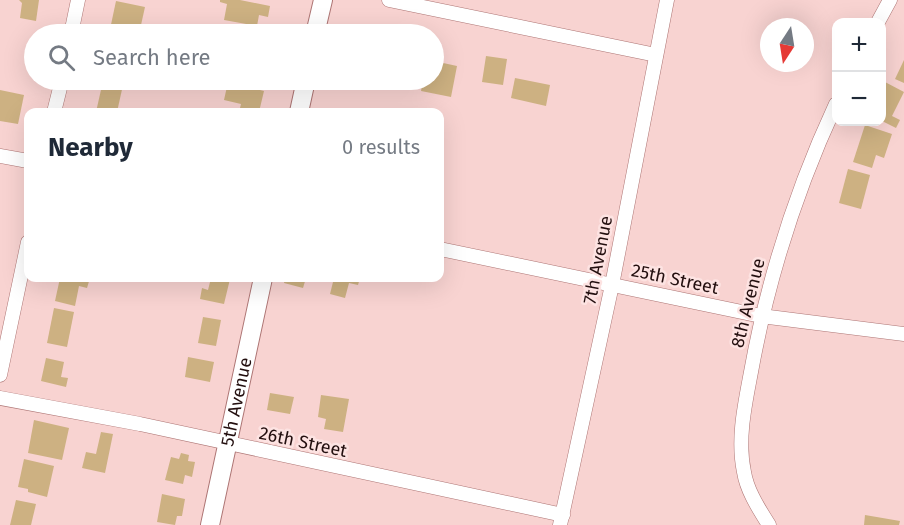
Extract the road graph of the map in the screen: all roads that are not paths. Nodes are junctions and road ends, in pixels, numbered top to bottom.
1 (78, 0) edge
2 (322, 0) edge
3 (389, 0) edge
4 (667, 0) edge
5 (890, 0) edge
6 (880, 18) edge
7 (73, 24) edge
8 (317, 24) edge
9 (656, 54) junction
10 (60, 90) edge
11 (304, 90) edge
12 (55, 108) edge
13 (300, 108) edge
14 (832, 116) edge
15 (0, 156) edge
16 (24, 160) edge
17 (444, 250) edge
18 (24, 261) edge
19 (262, 282) edge
20 (612, 285) junction
21 (761, 316) junction
22 (904, 334) edge
23 (0, 375) edge
24 (0, 398) edge
25 (226, 444) junction
26 (561, 520) edge
27 (766, 520) edge
28 (210, 525) edge

1 - 7 street
2 - 8 street
3 - 9 street
4 - 9 street, 7th Avenue
5 - 6 street
9 - 20 street, 7th Avenue
10 - 12 street
11 - 13 street
14 - 21 street, 8th Avenue
15 - 16 street
17 - 20 street, 25th Street
18 - 23 street
19 - 25 street, 5th Avenue
20 - 21 street, 25th Street
20 - 26 street, 7th Avenue
21 - 22 street, 25th Street
21 - 27 street, 8th Avenue
24 - 25 street, 26th Street
25 - 26 street, 26th Street
25 - 28 street, 5th Avenue

